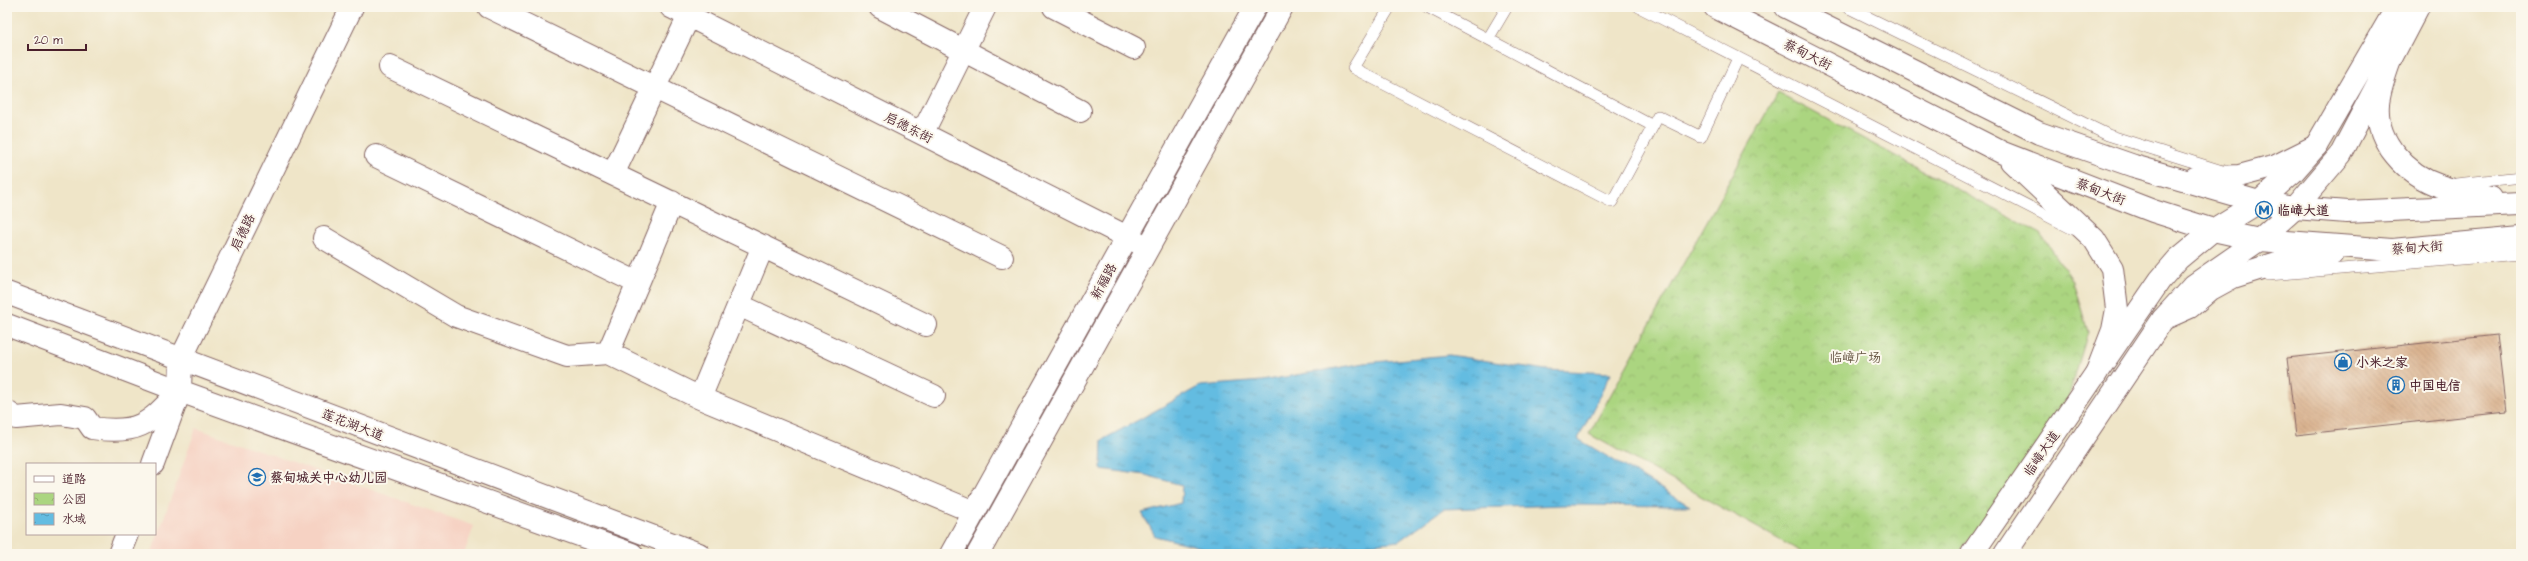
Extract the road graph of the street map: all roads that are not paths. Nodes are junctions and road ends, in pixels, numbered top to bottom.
1 (352, 7) edge
2 (489, 7) edge
3 (880, 7) edge
4 (985, 7) edge
5 (1054, 7) edge
6 (1282, 7) edge
7 (1390, 7) edge
8 (1427, 7) edge
9 (1507, 7) edge
10 (1639, 7) edge
11 (1715, 7) edge
12 (1786, 7) edge
13 (1847, 7) edge
14 (2397, 7) edge
15 (2418, 7) edge
16 (1251, 8) edge
17 (680, 12) edge
18 (1488, 39) junction
19 (1134, 48) dead end
20 (963, 50) junction
21 (2393, 52) junction
22 (1738, 58) junction
23 (390, 67) dead end
24 (656, 88) junction
25 (1080, 112) dead end
26 (1653, 126) junction
27 (917, 131) junction
28 (2316, 146) junction
29 (2003, 153) junction
30 (376, 156) dead end
31 (612, 174) junction
32 (2239, 176) junction
33 (2521, 176) edge
34 (2176, 179) junction
35 (2439, 186) junction
36 (672, 202) junction
37 (2259, 202) junction
38 (2519, 204) edge
39 (2296, 208) junction
40 (2213, 230) junction
41 (1128, 237) junction
42 (324, 238) dead end
43 (2521, 238) edge
44 (2094, 239) junction
45 (2259, 240) junction
46 (763, 246) junction
47 (1147, 247) junction
48 (2392, 250) junction
49 (2521, 254) edge
50 (1002, 257) dead end
51 (2233, 277) junction
52 (638, 283) junction
53 (7, 293) edge
54 (739, 305) junction
55 (2162, 319) junction
56 (7, 325) edge
57 (926, 325) dead end
58 (608, 353) junction
59 (181, 358) junction
60 (2096, 374) junction
61 (180, 391) junction
62 (934, 396) dead end
63 (700, 398) junction
64 (7, 412) edge
65 (153, 463) edge
66 (974, 512) junction
67 (127, 535) edge
68 (119, 554) edge
69 (632, 554) edge
70 (699, 554) edge
71 (951, 554) edge
72 (978, 554) edge
73 (1972, 554) edge
74 (2005, 554) edge

1 - 59 street, 启德路
2 - 24 street
3 - 20 street
4 - 20 street
5 - 19 street
6 - 47 street, 新福路
7 - 26 lane
8 - 18 lane
9 - 18 lane
10 - 22 lane
11 - 29 street, 蔡甸大街
12 - 34 street
13 - 32 lane
14 - 28 street, 临嶂大道
15 - 21 street, 临嶂大道
16 - 41 street, 新福路
17 - 24 street
17 - 27 street, 启德东街
18 - 26 lane
20 - 25 street
20 - 27 street
21 - 35 street
21 - 39 street, 临嶂大道
22 - 26 lane
22 - 44 lane
23 - 31 street
24 - 31 street
24 - 50 street
27 - 41 street, 启德东街
28 - 32 street
28 - 37 street, 临嶂大道
29 - 40 street, 蔡甸大街
29 - 44 street
30 - 52 street
31 - 36 street
32 - 34 street
33 - 35 lane
34 - 37 street
35 - 38 street
36 - 46 street
36 - 52 street
37 - 39 street
37 - 40 street, 临嶂大道
38 - 39 street
39 - 45 street, 临嶂大道
40 - 45 street, 蔡甸大街
40 - 60 street, 临嶂大道
41 - 47 street, 启德东街
41 - 66 street, 新福路
42 - 58 street
43 - 48 street, 蔡甸大街
44 - 60 street
45 - 48 street, 蔡甸大街
45 - 55 street, 临嶂大道
46 - 54 street
46 - 57 street
47 - 72 street, 新福路
48 - 51 street
49 - 51 lane
51 - 55 street
52 - 58 street
53 - 59 street, 莲花湖大道
54 - 62 street
54 - 63 street
55 - 74 street, 临嶂大道
56 - 61 street, 莲花湖大道
58 - 63 street
59 - 61 street, 启德路
59 - 70 street, 莲花湖大道
60 - 73 street, 临嶂大道
61 - 64 street
61 - 65 street, 启德路
61 - 69 street, 莲花湖大道
63 - 66 street
66 - 71 street, 新福路
67 - 68 street

